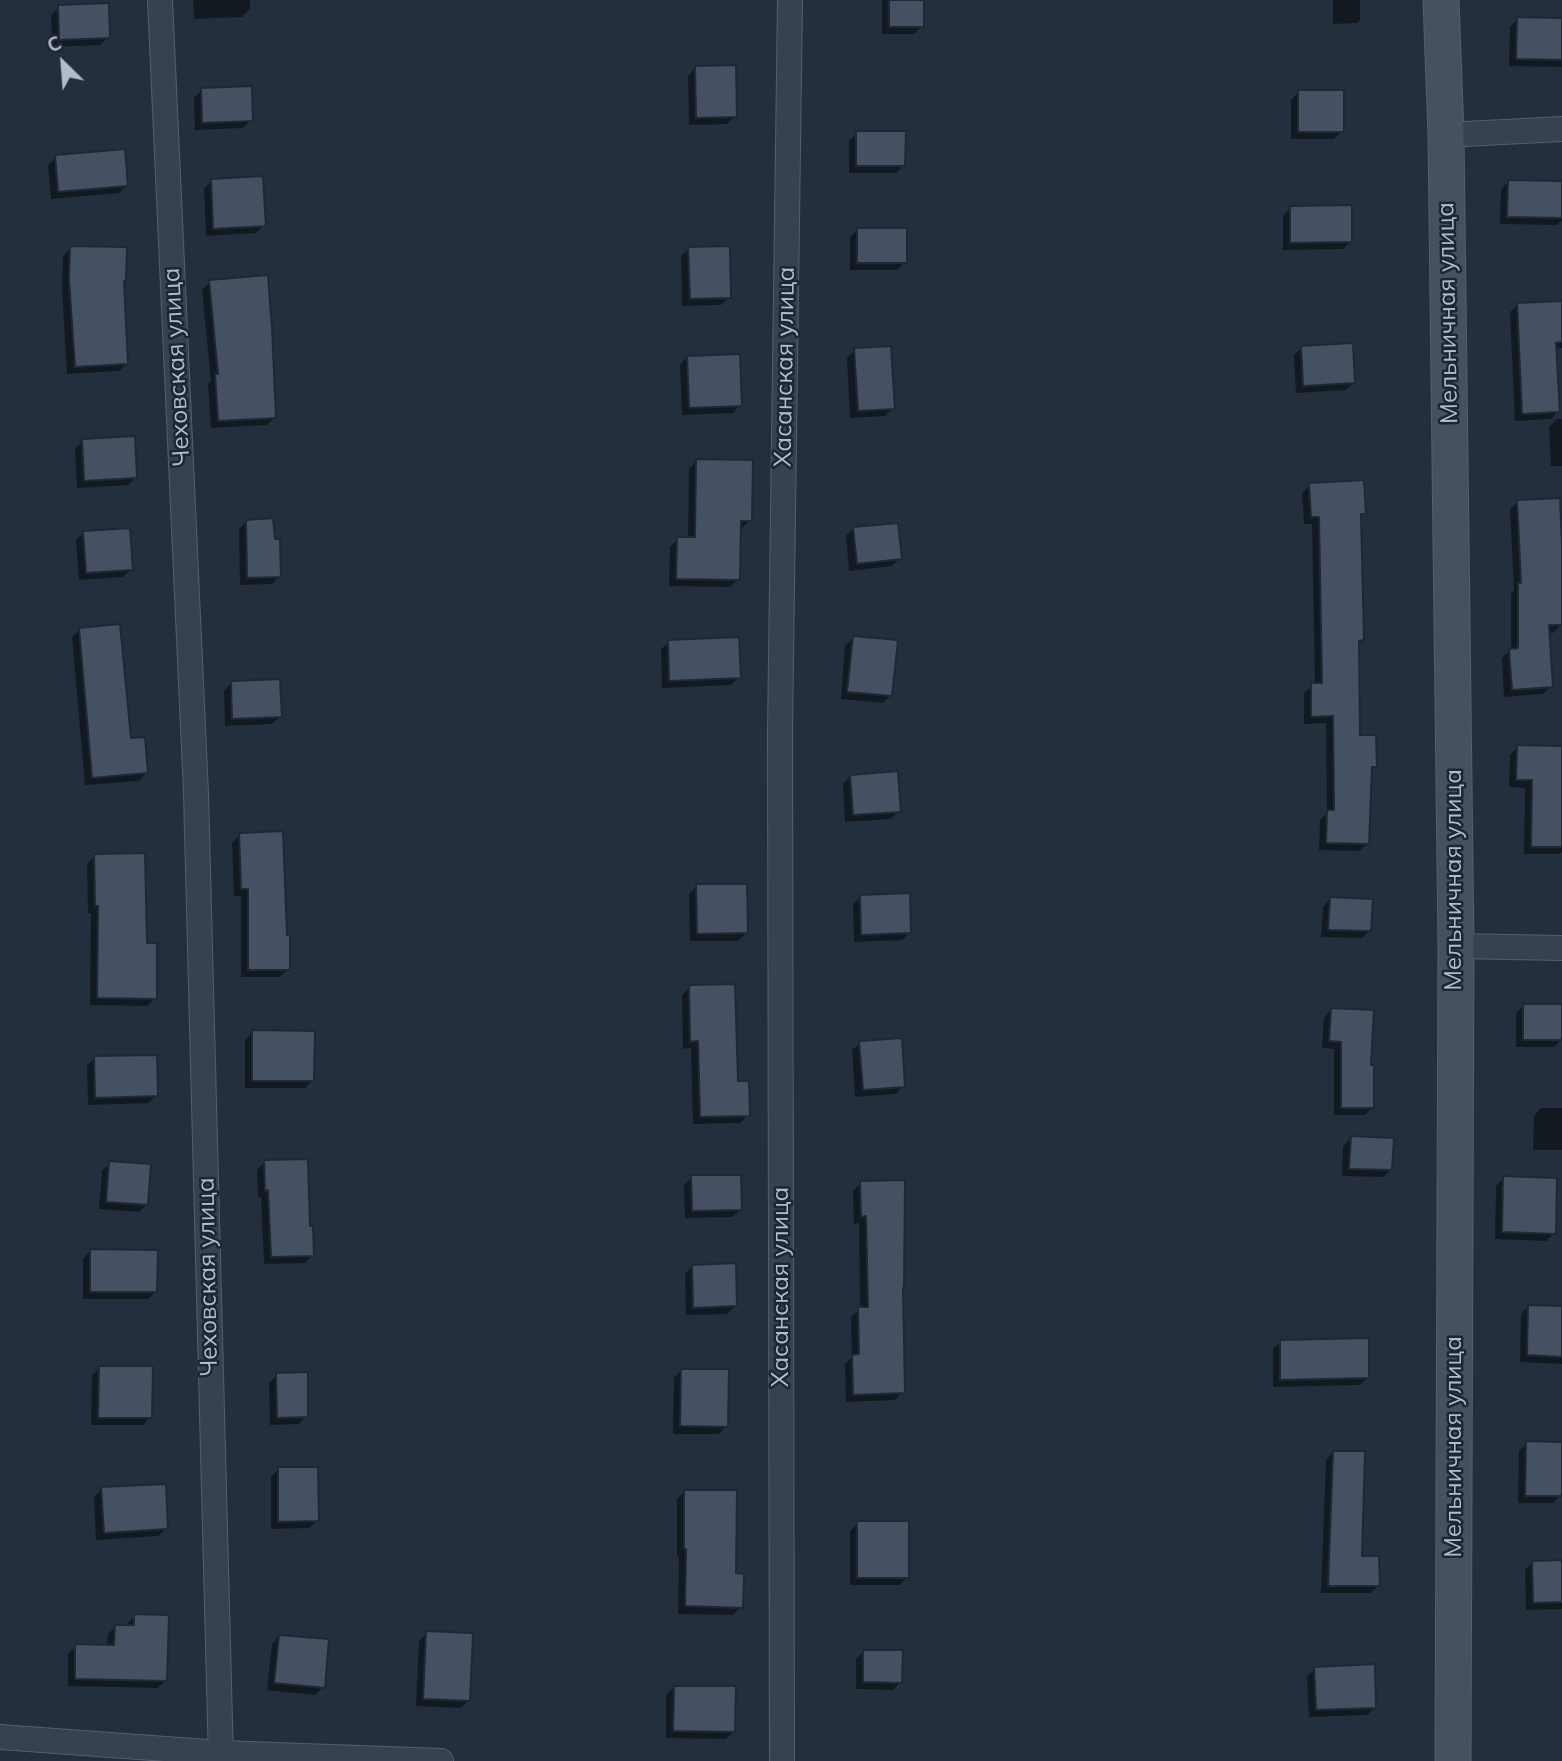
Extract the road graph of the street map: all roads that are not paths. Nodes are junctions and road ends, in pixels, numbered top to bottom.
1 (160, 0) edge
2 (790, 0) edge
3 (1441, 0) edge
4 (1562, 129) edge
5 (1446, 135) junction
6 (1456, 946) junction
7 (1562, 947) edge
8 (0, 1737) edge
9 (221, 1757) edge
10 (441, 1761) edge
11 (782, 1761) edge
12 (1453, 1761) edge

1 - 9 street, Чеховская улица
2 - 11 street, Хасанская улица
3 - 5 main road, Мельничная улица
4 - 5 street
5 - 6 main road, Мельничная улица
6 - 7 street
6 - 12 main road, Мельничная улица
8 - 9 street
9 - 10 street

